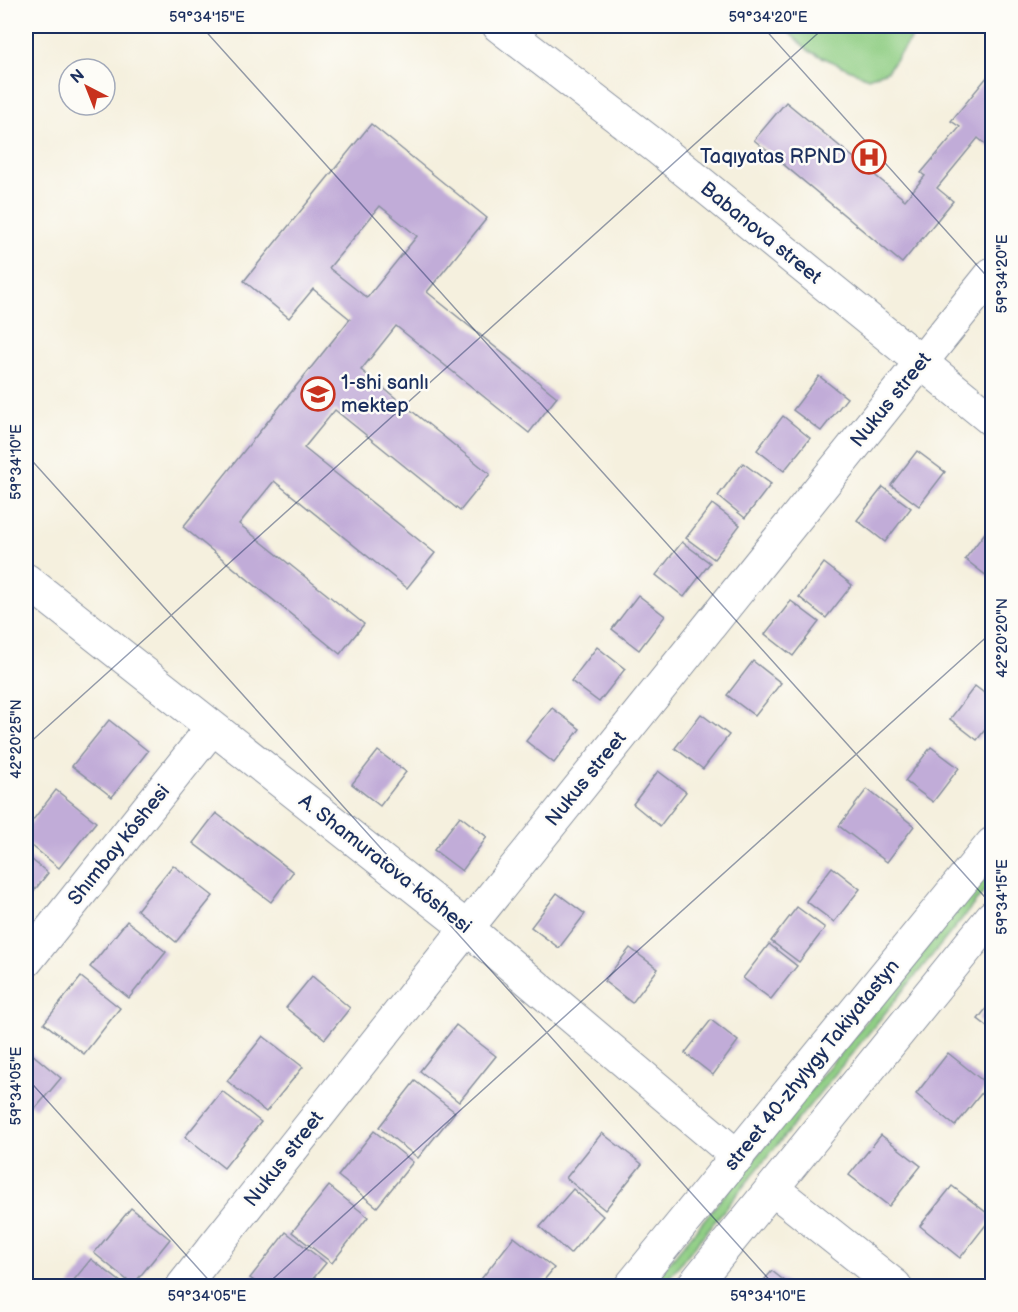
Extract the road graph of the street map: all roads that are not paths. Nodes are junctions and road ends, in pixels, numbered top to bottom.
1 (499, 26) edge
2 (993, 274) edge
3 (920, 363) junction
4 (993, 420) edge
5 (26, 580) edge
6 (212, 728) junction
7 (993, 844) edge
8 (993, 917) edge
9 (466, 928) junction
10 (26, 961) edge
11 (738, 1157) junction
12 (773, 1189) junction
13 (183, 1287) edge
14 (632, 1287) edge
15 (693, 1287) edge
16 (895, 1287) edge

1 - 3 street, Babanova street
2 - 3 street, Nukus street
3 - 4 street, Babanova street
3 - 9 street, Nukus street
5 - 6 street, A. Shamuratova kóshesi
6 - 9 street, A. Shamuratova kóshesi
6 - 10 street, Shımbay kóshesi
7 - 11 street, street 40-zhylygy Takiyatastyn
8 - 12 street
9 - 11 street, A. Shamuratova kóshesi
9 - 13 street, Nukus street
11 - 14 street, street 40-zhylygy Takiyatastyn
12 - 15 street
12 - 16 street

